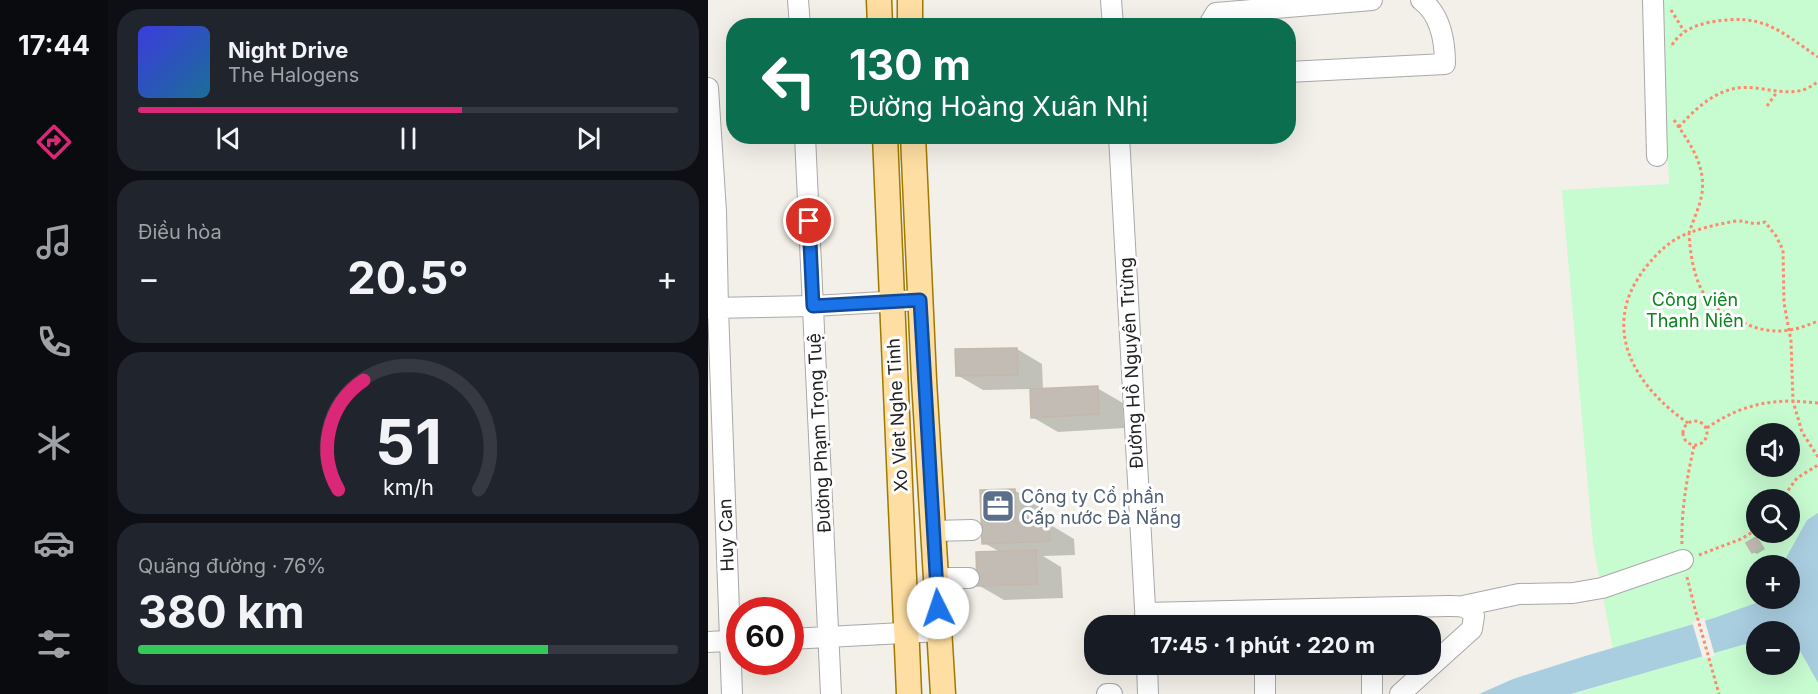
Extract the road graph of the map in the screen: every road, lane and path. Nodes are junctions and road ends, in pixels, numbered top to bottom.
1 (798, 0) edge
2 (879, 0) edge
3 (910, 0) edge
4 (1111, 0) edge
5 (1372, 0) edge
6 (1421, 0) edge
7 (1313, 2) edge
8 (1661, 3) edge
9 (799, 18) edge
10 (880, 18) edge
11 (910, 18) edge
12 (1112, 18) edge
13 (1213, 18) edge
14 (1684, 31) junction
15 (1670, 49) dead end
16 (1818, 57) edge
17 (1296, 72) edge
18 (1818, 81) edge
19 (708, 88) edge
20 (1777, 92) junction
21 (1767, 106) dead end
22 (1674, 118) dead end
23 (709, 120) edge
24 (1679, 127) junction
25 (805, 144) edge
26 (885, 144) edge
27 (913, 144) edge
28 (1119, 144) edge
29 (1656, 156) dead end
30 (712, 212) edge
31 (1689, 234) junction
32 (920, 300) junction
33 (891, 301) junction
34 (813, 306) junction
35 (713, 308) edge
36 (1818, 321) edge
37 (1789, 330) junction
38 (1793, 401) junction
39 (1818, 403) edge
40 (1688, 423) junction
41 (1707, 428) junction
42 (1694, 446) junction
43 (1818, 457) edge
44 (1818, 465) edge
45 (1789, 489) edge
46 (972, 530) dead end
47 (933, 531) junction
48 (1746, 536) edge
49 (1683, 560) junction
50 (936, 578) junction
51 (969, 578) dead end
52 (731, 597) edge
53 (1469, 611) junction
54 (1146, 615) edge
55 (1404, 615) edge
56 (940, 630) junction
57 (905, 631) junction
58 (828, 638) junction
59 (804, 639) edge
60 (726, 641) edge
61 (708, 642) edge
62 (733, 675) edge
63 (1147, 675) edge
64 (1265, 675) edge
65 (1372, 675) edge
66 (732, 694) edge
67 (831, 694) edge
68 (909, 694) edge
69 (943, 694) edge
70 (1107, 694) edge
71 (1112, 694) edge
72 (1148, 694) edge
73 (1265, 694) edge
74 (1372, 694) edge
75 (1400, 694) edge
76 (1719, 694) edge

1 - 9 street
2 - 10 main road
3 - 11 main road
4 - 12 street
5 - 7 street
6 - 17 street
7 - 13 street
8 - 14 path
8 - 29 street
14 - 15 path
14 - 16 path
18 - 20 path
19 - 23 street, Huy Can
20 - 21 path
20 - 24 path
22 - 24 path
23 - 30 street, Huy Can
24 - 31 path
25 - 34 street, Đường Phạm Trọng Tuệ
26 - 33 main road, Xo Viet Nghe Tinh
27 - 32 main road, Xo Viet Nghe Tinh
28 - 54 street, Đường Hồ Nguyên Trừng
30 - 35 street, Huy Can
31 - 37 path
31 - 37 path
31 - 40 path
32 - 33 street
32 - 47 main road, Xo Viet Nghe Tinh
33 - 34 street
33 - 57 main road, Xo Viet Nghe Tinh
34 - 35 street
34 - 58 street, Đường Phạm Trọng Tuệ
35 - 52 street, Huy Can
36 - 37 path
37 - 38 path
38 - 39 path
38 - 41 path
38 - 43 path
40 - 41 path
40 - 42 path
41 - 42 path
42 - 49 path
44 - 45 path
46 - 47 street
47 - 50 main road, Xo Viet Nghe Tinh
48 - 49 path
49 - 53 street
49 - 76 path
50 - 51 street
50 - 56 main road, Xo Viet Nghe Tinh
53 - 55 street
53 - 75 street
56 - 57 street
56 - 69 main road, Xo Viet Nghe Tinh
57 - 58 street
57 - 68 main road, Xo Viet Nghe Tinh
58 - 59 street
58 - 67 street, Đường Phạm Trọng Tuệ
60 - 61 street
62 - 66 street, Huy Can
63 - 72 street
64 - 73 street
65 - 74 street
70 - 71 street

